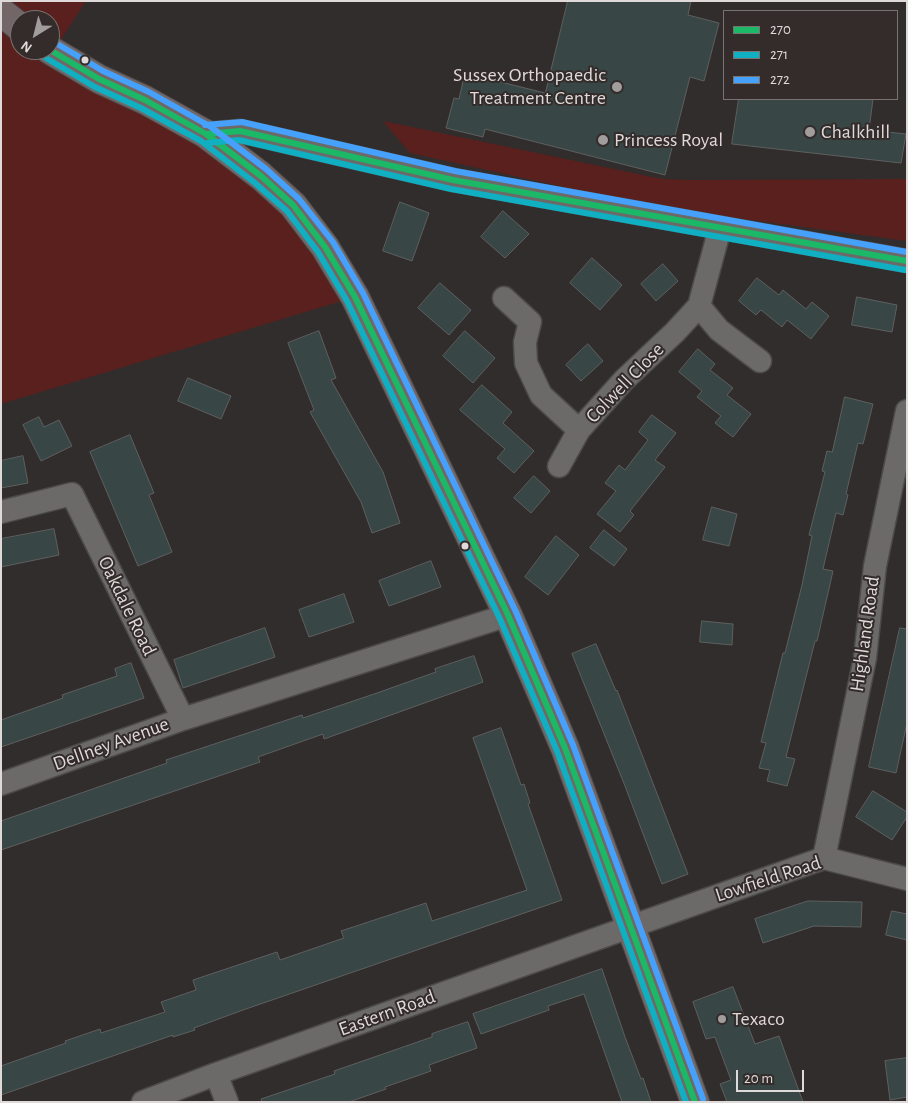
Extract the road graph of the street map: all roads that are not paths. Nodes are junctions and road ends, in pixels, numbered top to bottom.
1 (60, 56) edge
2 (206, 134) junction
3 (720, 228) junction
4 (907, 261) edge
5 (504, 298) dead end
6 (699, 306) junction
7 (760, 362) dead end
8 (907, 411) edge
9 (579, 430) junction
10 (559, 466) dead end
11 (1, 512) edge
12 (508, 615) junction
13 (183, 719) junction
14 (1, 784) edge
15 (824, 858) junction
16 (907, 879) edge
17 (630, 926) junction
18 (216, 1074) junction
19 (693, 1101) edge
20 (143, 1102) edge
21 (226, 1102) edge

1 - 2 main road
2 - 3 street
2 - 12 main road
3 - 4 street
3 - 6 street, Colwell Close
5 - 9 street
6 - 7 street
6 - 9 street, Colwell Close
8 - 15 street, Highland Road
9 - 10 street, Colwell Close
11 - 13 street, Oakdale Road
12 - 13 street, Dellney Avenue
12 - 17 main road
13 - 14 street, Dellney Avenue
15 - 16 street, Lowfield Road
15 - 17 street, Lowfield Road
17 - 18 street, Eastern Road
17 - 19 main road
18 - 20 street, Eastern Road
18 - 21 street

